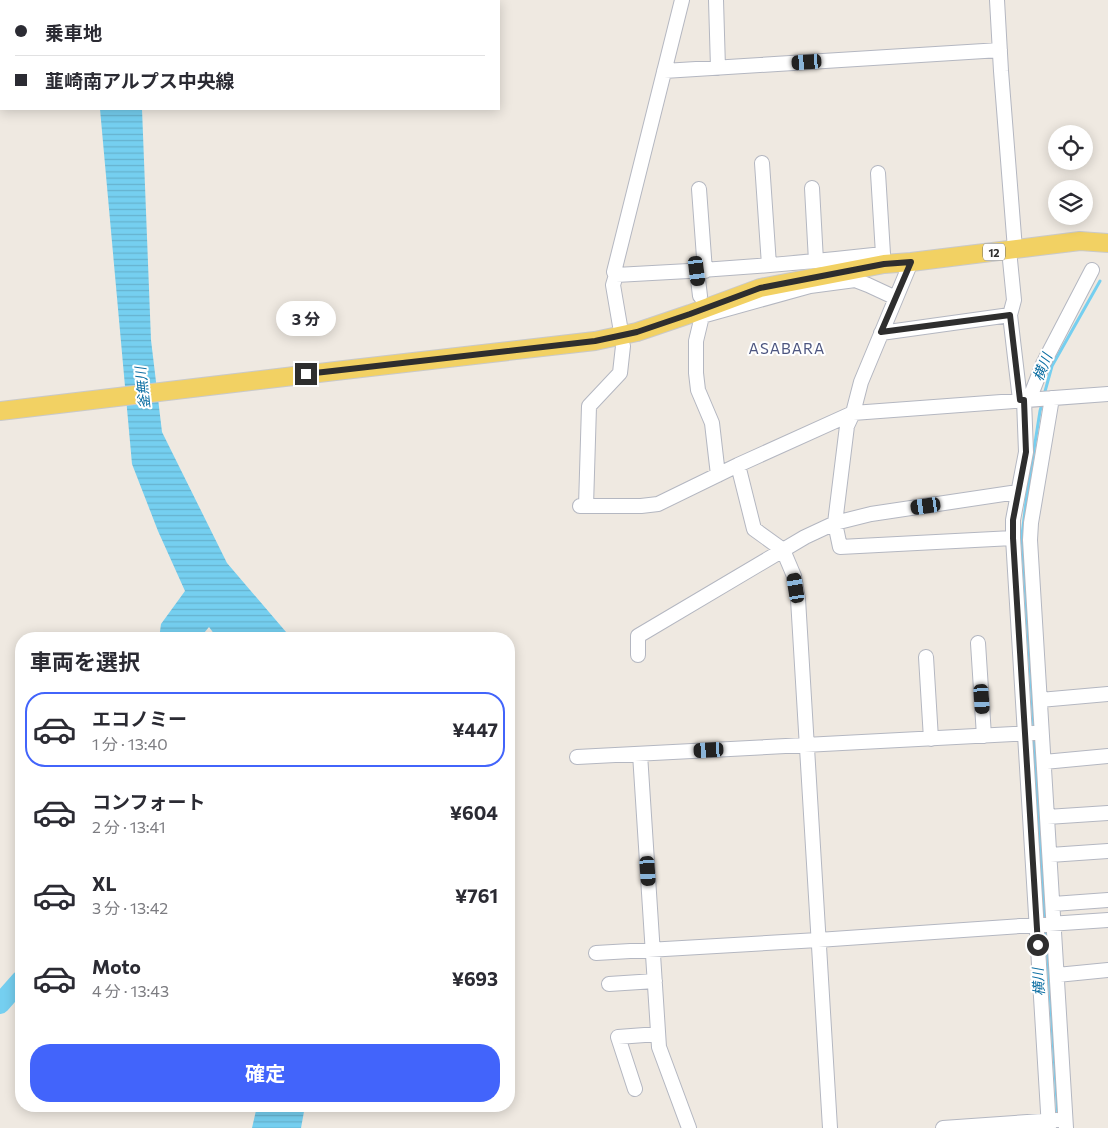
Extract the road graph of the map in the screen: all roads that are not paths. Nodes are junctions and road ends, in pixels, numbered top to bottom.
1 (682, 0) edge
2 (716, 0) edge
3 (997, 0) edge
4 (1000, 50) junction
5 (718, 68) junction
6 (664, 71) junction
7 (762, 163) dead end
8 (878, 173) dead end
9 (812, 188) dead end
10 (699, 189) dead end
11 (1108, 243) edge
12 (1012, 249) junction
13 (883, 259) junction
14 (816, 261) junction
15 (911, 262) junction
16 (769, 266) junction
17 (1092, 270) dead end
18 (701, 271) junction
19 (616, 275) junction
20 (700, 296) dead end
21 (896, 298) junction
22 (1010, 315) junction
23 (620, 326) dead end
24 (881, 332) junction
25 (623, 346) dead end
26 (1108, 394) edge
27 (1034, 399) junction
28 (0, 411) edge
29 (852, 413) junction
30 (738, 465) junction
31 (718, 475) junction
32 (1018, 492) junction
33 (835, 523) junction
34 (1013, 538) junction
35 (783, 550) junction
36 (978, 643) dead end
37 (638, 655) dead end
38 (926, 657) dead end
39 (1108, 694) edge
40 (1040, 700) junction
41 (1042, 733) junction
42 (1026, 734) junction
43 (984, 736) junction
44 (931, 739) junction
45 (807, 745) junction
46 (640, 754) junction
47 (1108, 756) edge
48 (577, 757) dead end
49 (1044, 762) junction
50 (1108, 813) edge
51 (1047, 817) junction
52 (1108, 851) edge
53 (1050, 855) junction
54 (1108, 900) edge
55 (1053, 904) junction
56 (1108, 920) edge
57 (1054, 925) junction
58 (1037, 926) junction
59 (818, 940) junction
60 (653, 949) junction
61 (596, 952) dead end
62 (1108, 970) edge
63 (1057, 974) junction
64 (655, 981) junction
65 (609, 984) dead end
66 (658, 1034) junction
67 (635, 1089) dead end
68 (1058, 1123) edge
69 (689, 1128) edge
70 (830, 1128) edge
71 (943, 1128) edge

1 - 6 street
2 - 5 street
3 - 4 street
4 - 5 street
4 - 12 street
5 - 6 street
6 - 19 street
7 - 16 street
8 - 13 street
9 - 14 street
10 - 18 street
11 - 12 main road, 12
12 - 15 main road, 12
12 - 22 street
13 - 14 street
13 - 15 main road, 12
13 - 28 main road, 12
14 - 16 street
15 - 21 street
16 - 18 street
17 - 27 street
18 - 19 street
18 - 20 street
19 - 23 street
21 - 24 street
21 - 31 street
22 - 24 street
22 - 27 street
24 - 29 street
25 - 31 street
26 - 27 street
27 - 29 street
27 - 32 street
27 - 40 street
29 - 30 street
29 - 33 street
30 - 31 street
30 - 35 street
32 - 33 street
32 - 34 street
33 - 34 street
33 - 35 street
34 - 42 street
35 - 37 street
35 - 45 street
36 - 43 street
38 - 44 street
39 - 40 street
40 - 41 street
41 - 42 street
41 - 49 street
42 - 43 street
42 - 58 street
43 - 44 street
44 - 45 street
45 - 46 street
45 - 59 street
46 - 48 street
46 - 60 street
47 - 49 street
49 - 51 street
50 - 51 street
51 - 53 street
52 - 53 street
53 - 55 street
54 - 55 street
55 - 57 street
56 - 57 street
57 - 58 street
57 - 63 street
58 - 59 street
58 - 68 street
59 - 60 street
59 - 70 street
60 - 61 street
60 - 64 street
62 - 63 street
63 - 68 street
64 - 65 street
64 - 66 street
66 - 67 street
66 - 69 street
68 - 71 street

